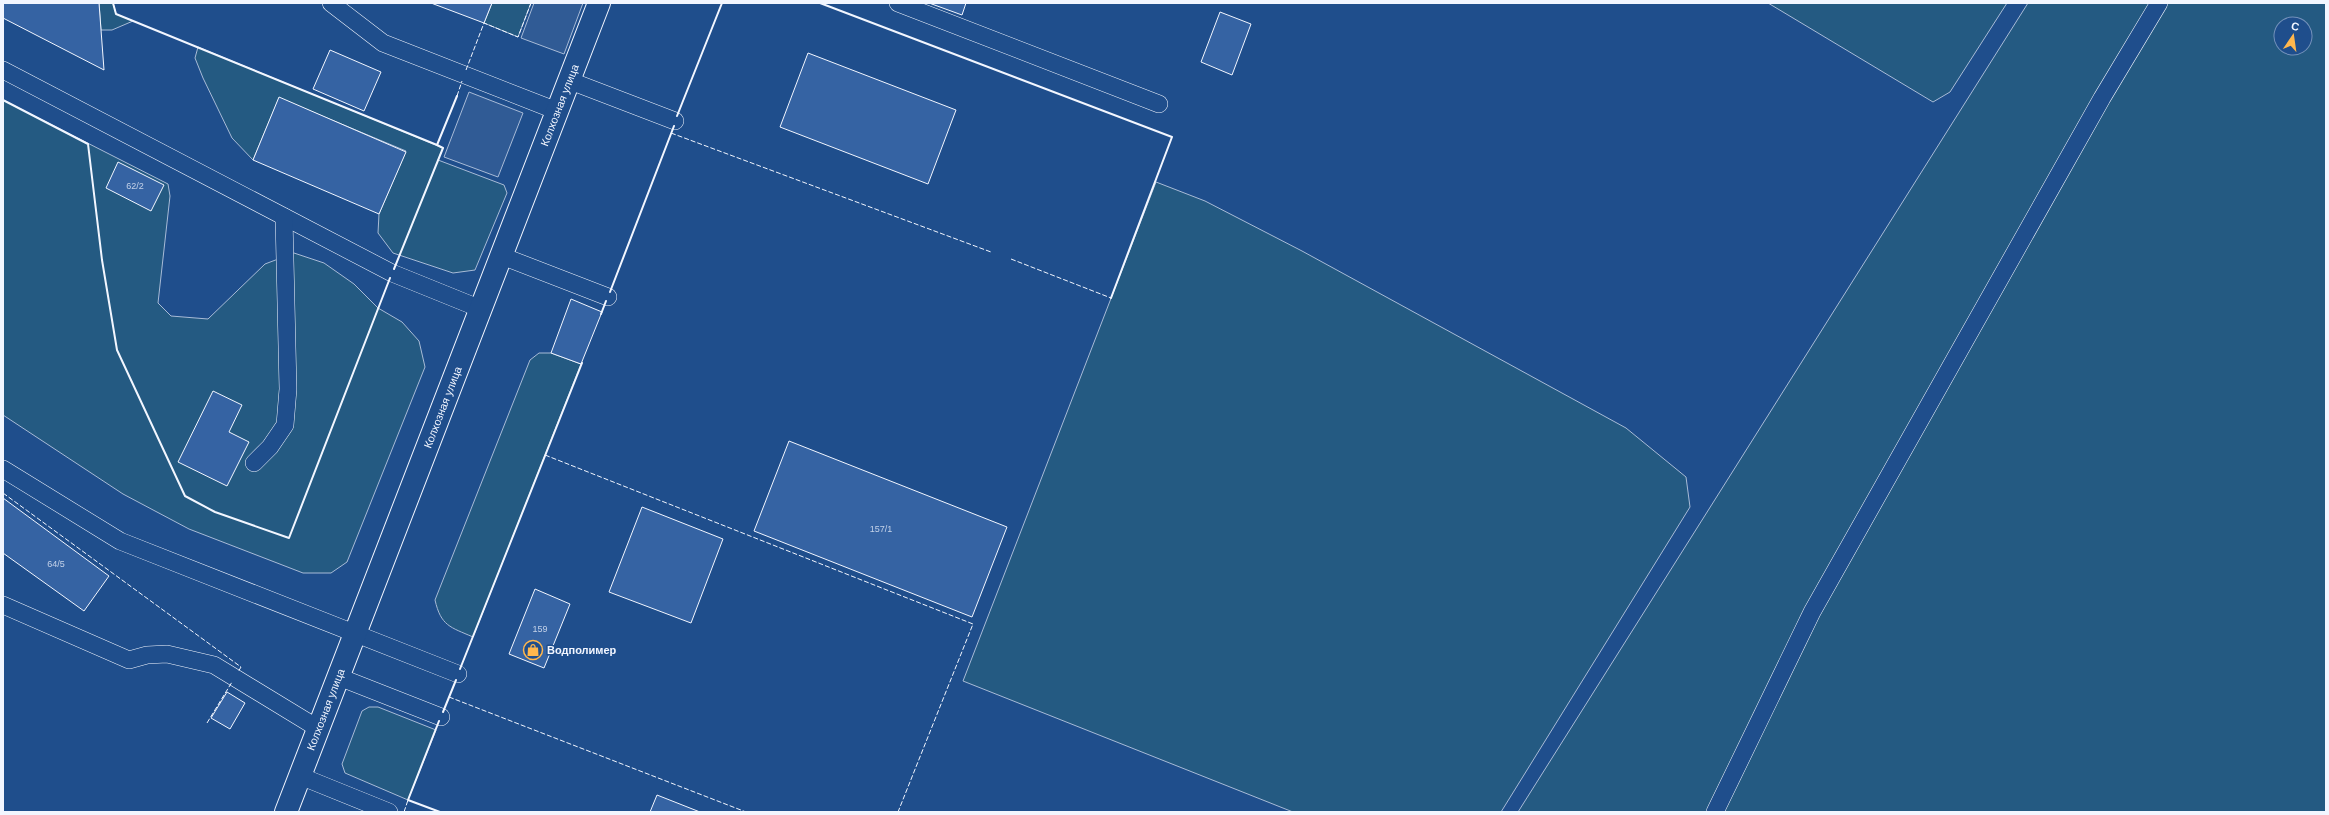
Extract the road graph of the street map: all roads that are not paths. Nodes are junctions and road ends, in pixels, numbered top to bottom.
1 (331, 3) edge
2 (599, 3) edge
3 (898, 3) edge
4 (2159, 3) edge
5 (3, 70) edge
6 (568, 80) junction
7 (1159, 104) dead end
8 (557, 111) junction
9 (676, 121) dead end
10 (284, 217) junction
11 (502, 256) junction
12 (608, 297) dead end
13 (481, 309) junction
14 (254, 463) dead end
15 (3, 469) edge
16 (3, 605) edge
17 (355, 635) junction
18 (458, 674) dead end
19 (339, 678) junction
20 (441, 717) dead end
21 (318, 729) junction
22 (300, 776) junction
23 (286, 812) edge
24 (389, 812) edge
25 (1715, 812) edge

1 - 8 lane
2 - 6 street, Колхозная улица
3 - 7 lane
4 - 25 lane
5 - 10 lane
6 - 8 street, Колхозная улица
6 - 9 lane
8 - 11 street, Колхозная улица
10 - 13 lane
10 - 14 lane
11 - 12 lane
11 - 13 street, Колхозная улица
13 - 17 street, Колхозная улица
15 - 17 lane
16 - 21 lane
17 - 18 lane
17 - 19 street, Колхозная улица
19 - 20 lane
19 - 21 street, Колхозная улица
21 - 22 street, Колхозная улица
22 - 23 street, Колхозная улица
22 - 24 lane

